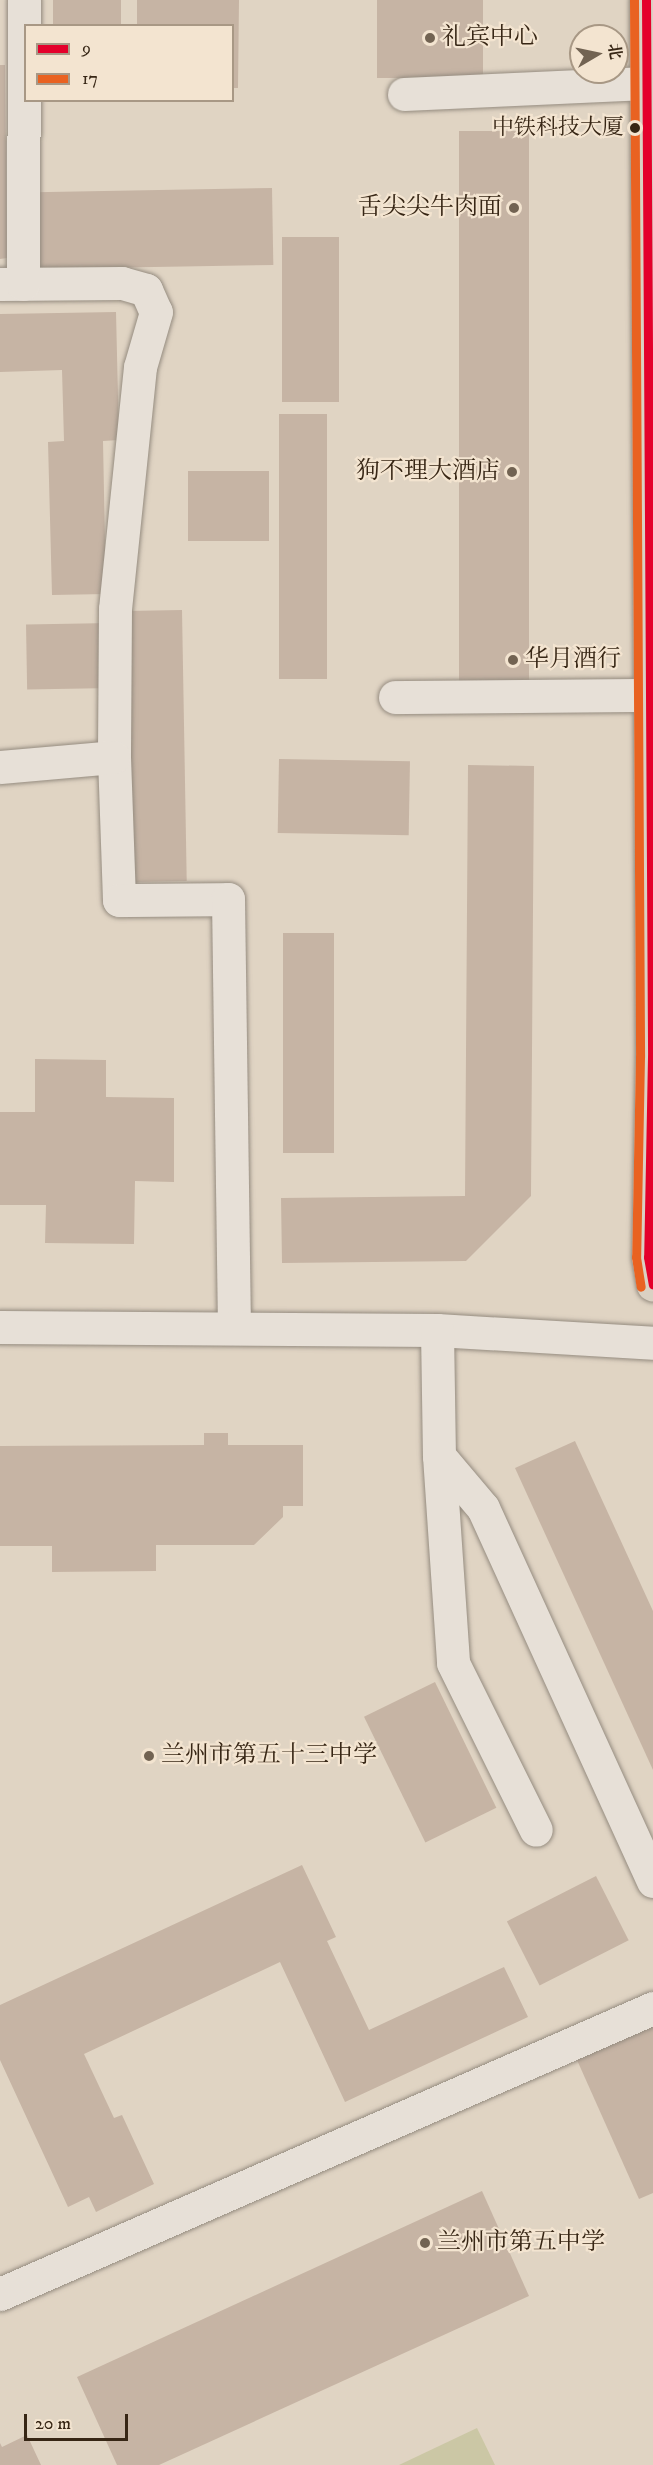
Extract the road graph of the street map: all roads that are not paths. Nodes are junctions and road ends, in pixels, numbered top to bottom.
1 (24, 0) edge
2 (645, 0) edge
3 (646, 83) junction
4 (404, 94) dead end
5 (12, 284) edge
6 (649, 695) junction
7 (395, 697) dead end
8 (114, 757) junction
9 (0, 767) edge
10 (653, 1285) edge
11 (234, 1326) junction
12 (0, 1327) edge
13 (436, 1330) junction
14 (653, 1343) edge
15 (439, 1456) junction
16 (536, 1830) dead end
17 (653, 1881) edge
18 (653, 2008) edge
19 (0, 2294) edge

1 - 5 street
2 - 3 main road
3 - 4 street
3 - 6 main road
5 - 8 street
6 - 7 street
6 - 10 main road
8 - 9 street
8 - 11 street
11 - 12 street
11 - 13 street
13 - 14 street
13 - 15 street
15 - 16 street
15 - 17 street
18 - 19 street

